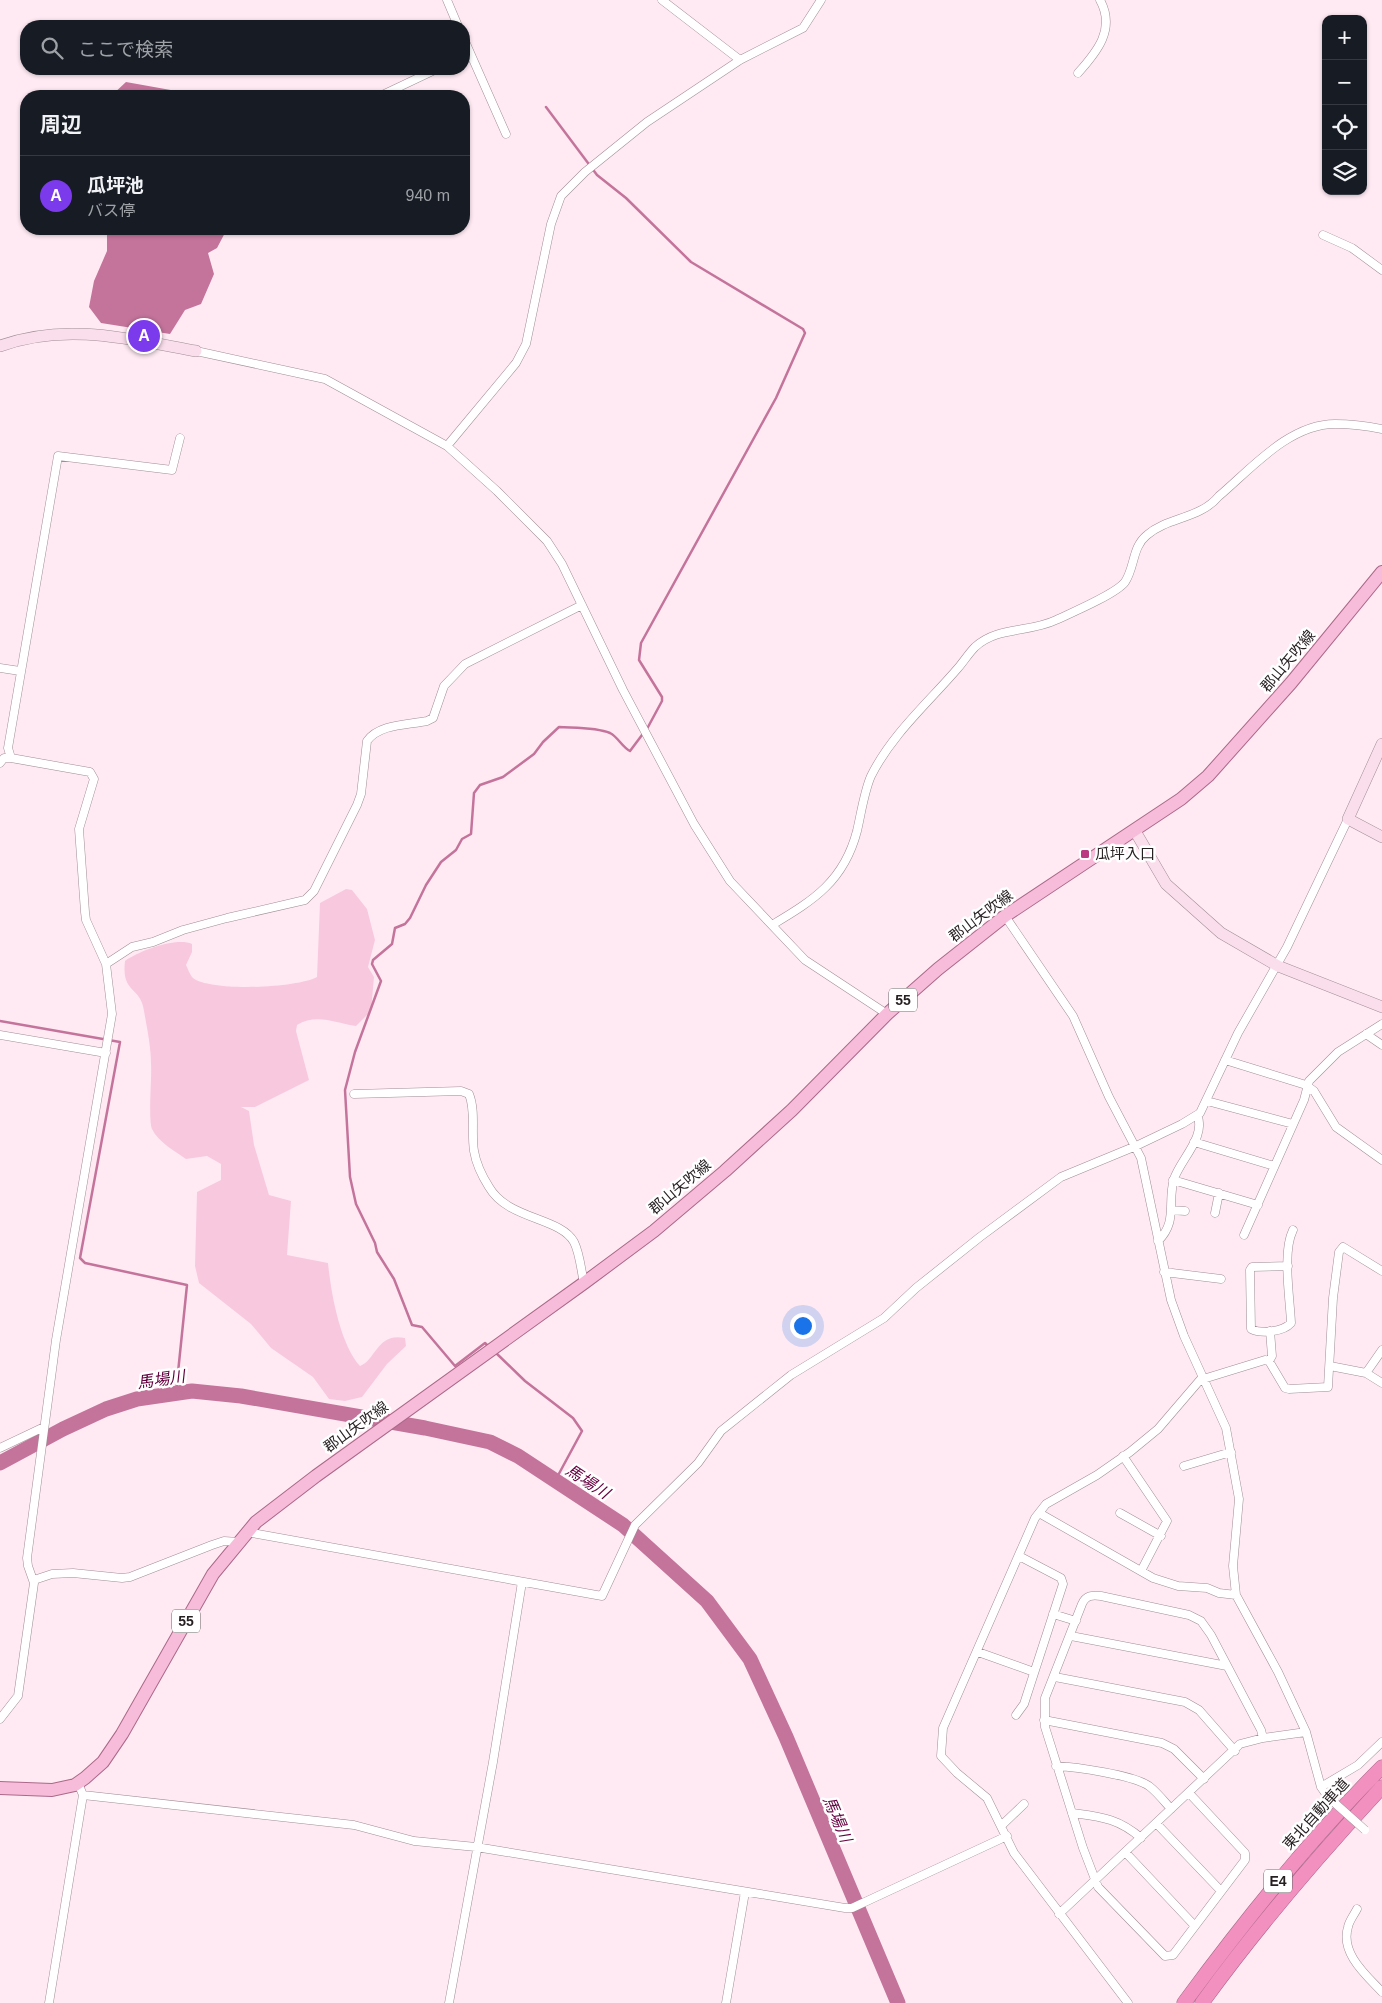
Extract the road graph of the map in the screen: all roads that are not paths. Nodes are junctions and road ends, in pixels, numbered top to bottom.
1 (447, 0) edge
2 (662, 0) edge
3 (821, 0) edge
4 (1100, 0) edge
5 (455, 20) edge
6 (740, 60) junction
7 (470, 61) edge
8 (1078, 73) dead end
9 (424, 75) edge
10 (393, 90) edge
11 (506, 134) dead end
12 (1323, 235) dead end
13 (1382, 270) edge
14 (0, 346) edge
15 (196, 352) joint
16 (1382, 429) edge
17 (180, 438) dead end
18 (447, 446) junction
19 (1382, 572) edge
20 (582, 605) junction
21 (0, 668) edge
22 (20, 671) junction
23 (1382, 744) edge
24 (12, 758) junction
25 (0, 763) edge
26 (1348, 819) junction
27 (1135, 831) junction
28 (1382, 837) edge
29 (1005, 916) junction
30 (772, 925) junction
31 (106, 964) junction
32 (1278, 966) junction
33 (1382, 1007) edge
34 (887, 1014) junction
35 (1382, 1024) edge
36 (0, 1034) edge
37 (1366, 1034) junction
38 (1382, 1045) edge
39 (106, 1053) junction
40 (1225, 1060) junction
41 (1306, 1086) junction
42 (354, 1094) dead end
43 (1207, 1101) junction
44 (1197, 1115) junction
45 (1293, 1124) junction
46 (1194, 1142) junction
47 (1136, 1146) junction
48 (1382, 1160) edge
49 (1274, 1166) junction
50 (1173, 1180) junction
51 (1219, 1194) junction
52 (1258, 1205) junction
53 (1171, 1210) junction
54 (1185, 1211) dead end
55 (1215, 1213) dead end
56 (1293, 1230) dead end
57 (1244, 1235) dead end
58 (1158, 1241) junction
59 (1288, 1266) junction
60 (1382, 1271) edge
61 (1164, 1272) junction
62 (1221, 1279) dead end
63 (584, 1283) junction
64 (1270, 1331) junction
65 (1382, 1350) edge
66 (1270, 1361) junction
67 (1330, 1366) junction
68 (1366, 1372) junction
69 (1205, 1378) junction
70 (1382, 1383) edge
71 (43, 1430) junction
72 (0, 1448) edge
73 (1231, 1452) junction
74 (1123, 1456) junction
75 (1184, 1466) dead end
76 (1039, 1512) junction
77 (1120, 1513) dead end
78 (1160, 1536) junction
79 (242, 1537) junction
80 (1019, 1556) junction
81 (1141, 1571) junction
82 (34, 1580) junction
83 (522, 1582) junction
84 (1236, 1595) junction
85 (1053, 1614) junction
86 (1076, 1622) junction
87 (1071, 1636) junction
88 (978, 1652) junction
89 (1227, 1666) junction
90 (1034, 1672) junction
91 (1055, 1677) junction
92 (1016, 1715) dead end
93 (0, 1719) edge
94 (1044, 1720) junction
95 (1306, 1732) junction
96 (1263, 1738) junction
97 (1382, 1742) edge
98 (1235, 1751) junction
99 (1056, 1766) junction
100 (1382, 1767) edge
101 (1204, 1779) junction
102 (1321, 1787) junction
103 (1382, 1787) edge
104 (0, 1788) edge
105 (80, 1789) junction
106 (1189, 1793) junction
107 (1024, 1804) dead end
108 (1171, 1809) junction
109 (1072, 1813) junction
110 (1156, 1824) junction
111 (1001, 1826) junction
112 (1364, 1830) dead end
113 (1007, 1836) junction
114 (1141, 1838) junction
115 (476, 1846) junction
116 (1126, 1853) junction
117 (1096, 1881) junction
118 (1221, 1891) junction
119 (745, 1892) junction
120 (1357, 1909) dead end
121 (1059, 1914) junction
122 (1194, 1925) junction
123 (1382, 1992) edge
124 (49, 2003) edge
125 (449, 2003) edge
126 (726, 2003) edge
127 (1128, 2003) edge
128 (1184, 2003) edge
129 (1202, 2003) edge

1 - 5 street
2 - 6 street
3 - 6 street
4 - 8 street
6 - 18 street
7 - 11 street
9 - 10 street
12 - 13 street
14 - 15 street
15 - 18 street
16 - 30 street
17 - 22 street
18 - 20 street
19 - 27 main road, 郡山矢吹線 / 55
20 - 30 street
20 - 31 street
21 - 22 street
22 - 24 street
23 - 26 street
24 - 25 street
24 - 31 street
26 - 28 street
26 - 32 street
27 - 29 main road, 郡山矢吹線 / 55
27 - 32 street
29 - 34 main road, 郡山矢吹線 / 55
29 - 47 street
30 - 34 street
31 - 39 street
32 - 33 street
32 - 40 street
34 - 63 main road, 郡山矢吹線 / 55
35 - 37 street
36 - 39 street
37 - 38 street
37 - 41 street
39 - 71 street
40 - 41 street
40 - 43 street
41 - 45 street
41 - 48 street
42 - 63 street
43 - 44 street
43 - 45 street
44 - 46 street
44 - 47 street
45 - 49 street
46 - 49 street
46 - 50 street
47 - 58 street
47 - 83 street
49 - 52 street
50 - 51 street
50 - 53 street
51 - 52 street
51 - 55 street
52 - 57 street
53 - 54 street
53 - 58 street
56 - 59 street
58 - 61 street
59 - 64 street
59 - 64 street
60 - 67 street
61 - 62 street
61 - 69 street
63 - 79 main road, 郡山矢吹線 / 55
64 - 66 street
65 - 68 street
66 - 67 street
66 - 69 street
67 - 68 street
68 - 70 street
69 - 73 street
69 - 74 street
71 - 72 street
71 - 82 street
73 - 75 street
73 - 84 street
74 - 76 street
74 - 78 street
76 - 80 street
76 - 81 street
77 - 78 street
78 - 81 street
79 - 82 street
79 - 83 street
79 - 105 main road, 郡山矢吹線 / 55
80 - 85 street
80 - 88 street
81 - 84 street
82 - 93 street
83 - 115 street
84 - 95 street
85 - 86 street
85 - 90 street
86 - 87 street
86 - 89 street
87 - 89 street
87 - 91 street
88 - 90 street
88 - 111 street
89 - 96 street
90 - 92 street
91 - 94 street
91 - 98 street
94 - 99 street
94 - 101 street
95 - 96 street
95 - 102 street
96 - 98 street
97 - 102 street
98 - 101 street
99 - 108 street
99 - 109 street
100 - 128 highway, 東北自動車道 / E4
101 - 106 street
102 - 112 street, bridge
103 - 129 highway, 東北自動車道 / E4
104 - 105 main road, 郡山矢吹線 / 55
105 - 115 street
105 - 124 street
106 - 108 street
106 - 118 street
107 - 111 street
108 - 110 street
109 - 114 street
109 - 117 street
110 - 114 street
110 - 118 street
111 - 113 street
113 - 119 street
113 - 121 street
114 - 116 street
115 - 119 street
115 - 125 street
116 - 117 street
116 - 122 street
117 - 121 street
117 - 122 street
118 - 122 street
119 - 126 street
120 - 123 street
121 - 127 street

